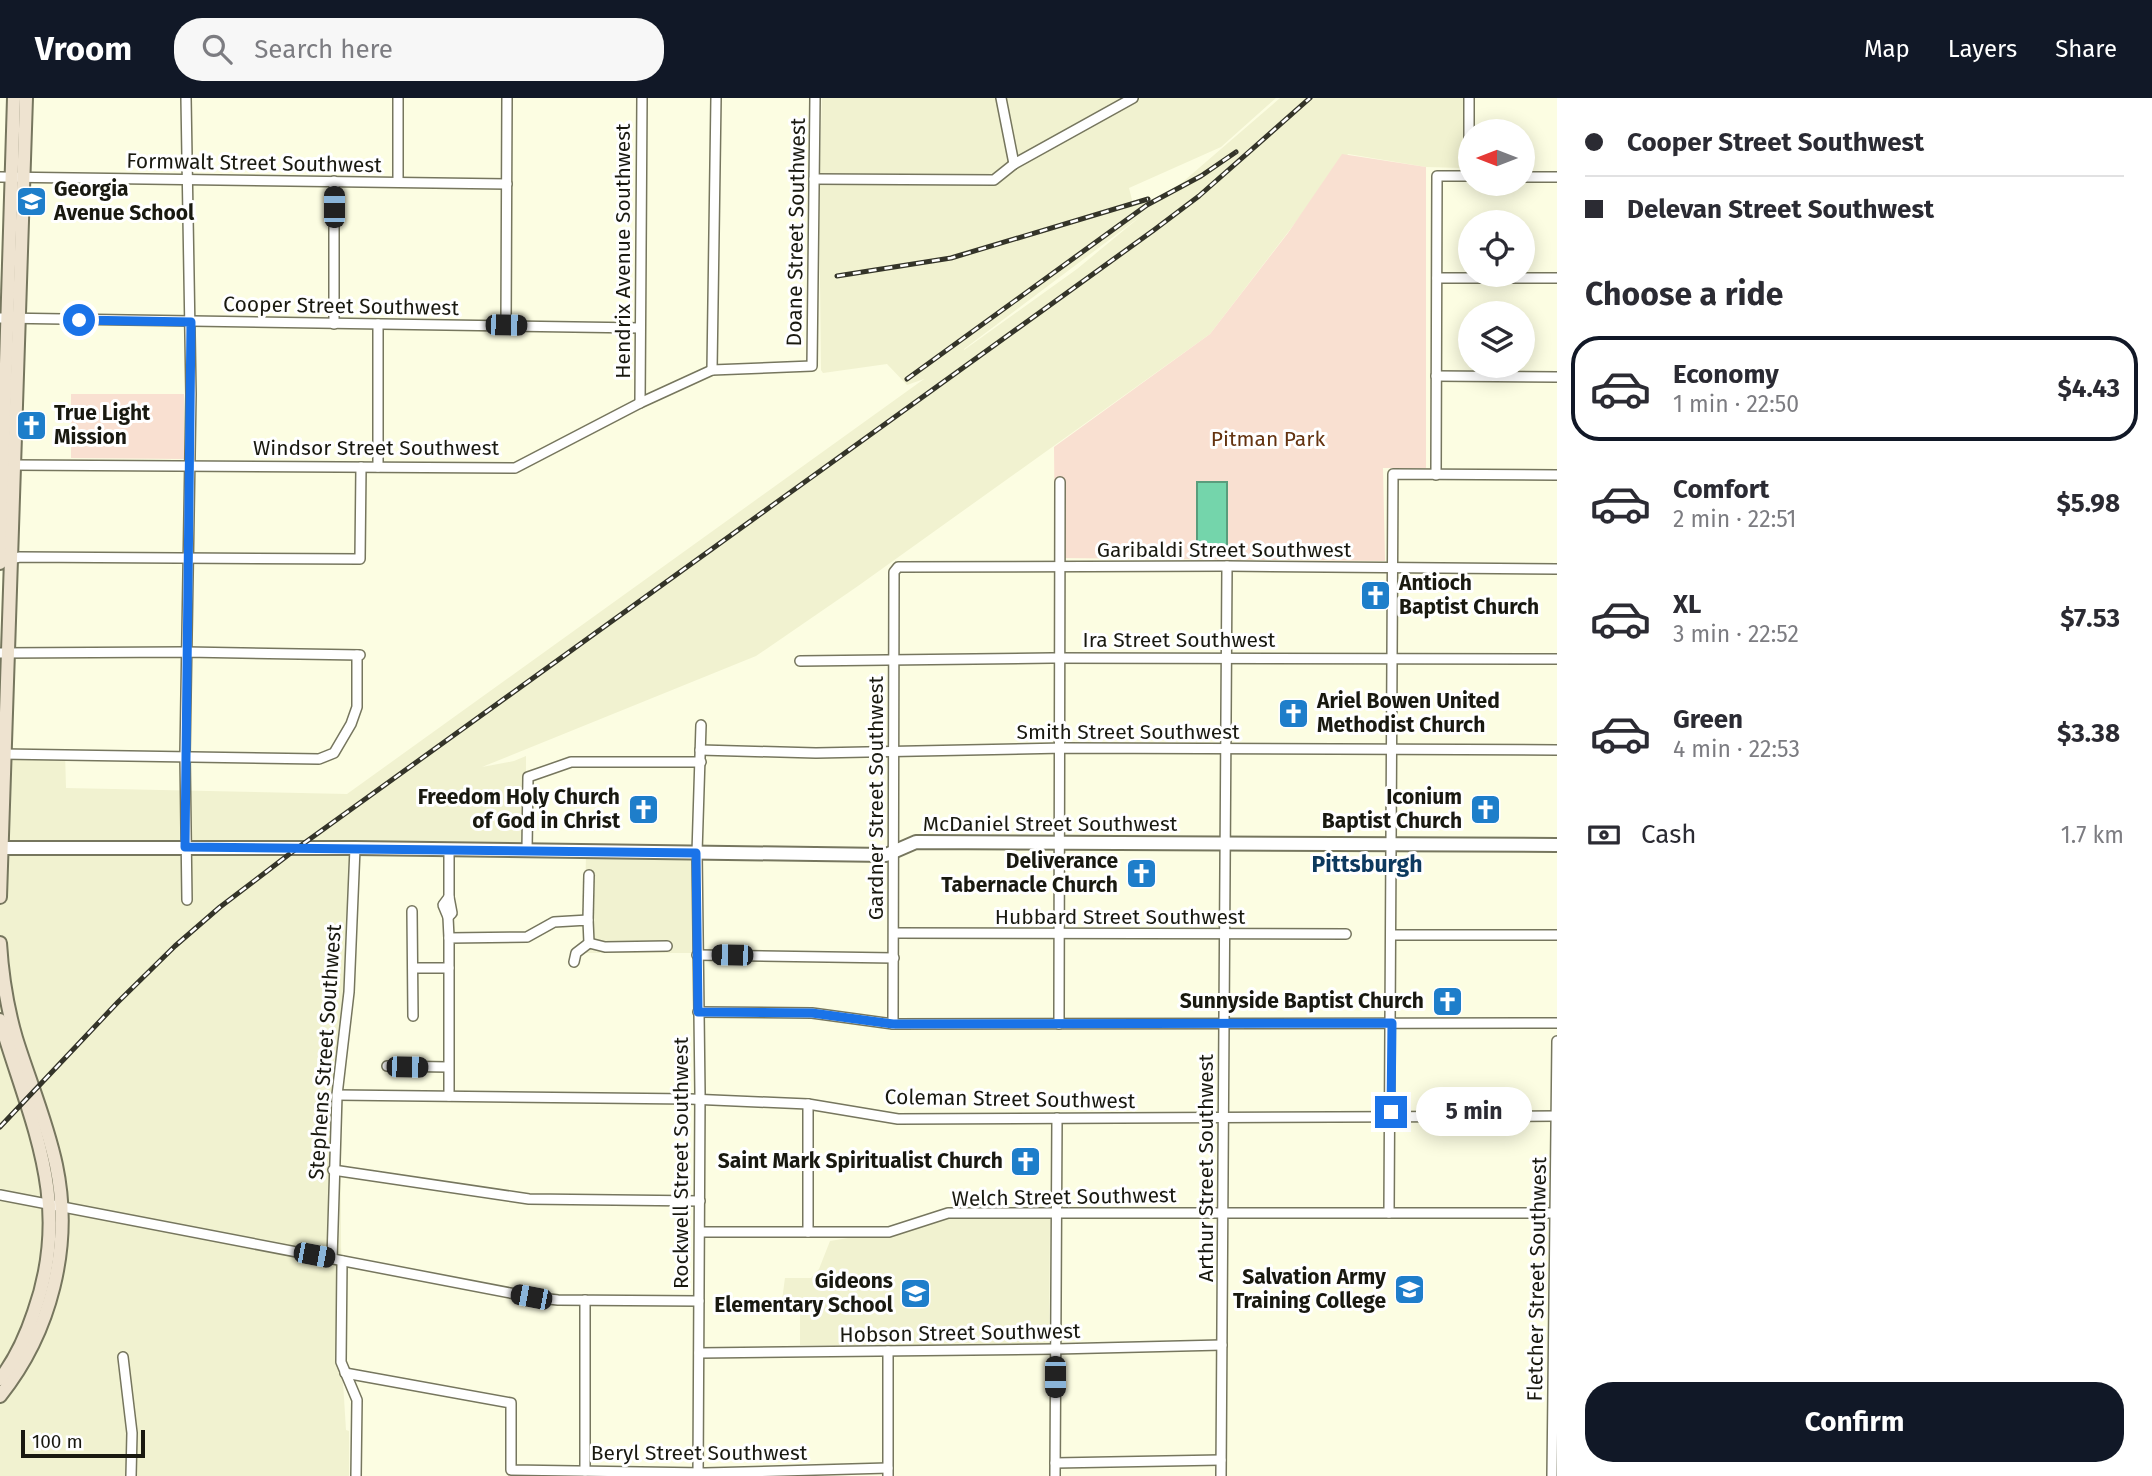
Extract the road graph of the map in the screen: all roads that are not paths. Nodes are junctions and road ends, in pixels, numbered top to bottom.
1 (15, 98) edge
2 (26, 98) edge
3 (186, 98) edge
4 (398, 98) edge
5 (507, 98) edge
6 (642, 98) edge
7 (716, 98) edge
8 (815, 98) edge
9 (1001, 98) edge
10 (1133, 98) edge
11 (1469, 98) edge
12 (1469, 119) edge
13 (1014, 164) junction
14 (1458, 176) edge
15 (12, 177) edge
16 (1535, 177) edge
17 (1557, 177) edge
18 (187, 179) junction
19 (814, 179) junction
20 (334, 181) junction
21 (398, 182) junction
22 (507, 184) junction
23 (1437, 278) junction
24 (1557, 278) edge
25 (9, 319) edge
26 (191, 322) junction
27 (334, 324) junction
28 (378, 324) junction
29 (506, 325) junction
30 (640, 328) junction
31 (812, 366) joint
32 (712, 370) junction
33 (1436, 376) junction
34 (1557, 377) edge
35 (640, 403) junction
36 (5, 465) edge
37 (189, 466) junction
38 (360, 467) junction
39 (378, 467) junction
40 (1436, 475) junction
41 (1557, 475) edge
42 (1060, 482) dead end
43 (188, 557) junction
44 (3, 561) edge
45 (1227, 566) junction
46 (1060, 567) junction
47 (1393, 569) junction
48 (1557, 569) edge
49 (894, 572) joint
50 (186, 652) junction
51 (5, 653) edge
52 (1060, 657) junction
53 (1226, 658) junction
54 (893, 659) junction
55 (1393, 659) junction
56 (1557, 659) edge
57 (800, 661) dead end
58 (701, 725) dead end
59 (1059, 748) junction
60 (1226, 749) junction
61 (700, 750) junction
62 (1393, 750) junction
63 (1557, 750) edge
64 (893, 752) junction
65 (3, 754) edge
66 (185, 755) junction
67 (701, 762) junction
68 (1059, 843) junction
69 (1226, 844) junction
70 (1392, 845) junction
71 (1557, 845) edge
72 (185, 847) junction
73 (1, 848) edge
74 (355, 848) junction
75 (449, 849) junction
76 (527, 850) junction
77 (894, 852) junction
78 (696, 853) junction
79 (589, 875) dead end
80 (0, 897) edge
81 (187, 900) dead end
82 (411, 911) dead end
83 (589, 920) junction
84 (894, 933) junction
85 (1059, 934) junction
86 (1226, 934) junction
87 (1346, 934) dead end
88 (1392, 935) junction
89 (1557, 935) edge
90 (449, 938) junction
91 (0, 943) edge
92 (589, 943) junction
93 (667, 946) dead end
94 (698, 955) junction
95 (894, 958) junction
96 (574, 962) dead end
97 (413, 968) junction
98 (449, 968) junction
99 (698, 1012) junction
100 (413, 1016) dead end
101 (0, 1020) edge
102 (1225, 1023) junction
103 (1392, 1023) junction
104 (1557, 1023) edge
105 (893, 1024) junction
106 (1059, 1024) junction
107 (1557, 1041) edge
108 (387, 1066) dead end
109 (448, 1067) junction
110 (337, 1095) junction
111 (449, 1096) junction
112 (700, 1100) junction
113 (808, 1104) junction
114 (1391, 1116) junction
115 (1557, 1116) edge
116 (1224, 1117) junction
117 (1057, 1118) junction
118 (333, 1170) junction
119 (0, 1195) edge
120 (699, 1201) junction
121 (56, 1205) junction
122 (1056, 1213) junction
123 (1223, 1213) junction
124 (1389, 1213) junction
125 (1556, 1213) edge
126 (699, 1232) junction
127 (808, 1232) junction
128 (332, 1259) junction
129 (342, 1261) junction
130 (1556, 1283) edge
131 (585, 1300) junction
132 (699, 1301) junction
133 (1222, 1345) junction
134 (1056, 1349) junction
135 (888, 1351) junction
136 (699, 1353) junction
137 (123, 1357) dead end
138 (345, 1373) junction
139 (0, 1379) edge
140 (0, 1396) edge
141 (1221, 1460) junction
142 (1055, 1462) junction
143 (585, 1471) junction
144 (888, 1472) edge
145 (698, 1475) edge
146 (131, 1476) edge
147 (356, 1476) edge
148 (1055, 1476) edge
149 (1221, 1476) edge
150 (1552, 1476) edge

1 - 15 main road
2 - 15 main road
3 - 18 street
4 - 21 street
5 - 22 street
6 - 30 street, Hendrix Avenue Southwest
7 - 32 street
8 - 19 street, Doane Street Southwest
9 - 13 street
10 - 13 street
11 - 12 street
13 - 19 street
14 - 23 street
15 - 18 street, Formwalt Street Southwest
15 - 25 main road
16 - 17 street
18 - 20 street, Formwalt Street Southwest
18 - 26 street
19 - 31 street, Doane Street Southwest
20 - 21 street, Formwalt Street Southwest
20 - 27 street
21 - 22 street, Formwalt Street Southwest
22 - 29 street
23 - 24 street
23 - 33 street
25 - 26 street, Cooper Street Southwest
25 - 36 main road
26 - 27 street, Cooper Street Southwest
26 - 37 street
27 - 28 street, Cooper Street Southwest
28 - 29 street, Cooper Street Southwest
28 - 39 street
29 - 30 street, Cooper Street Southwest
30 - 35 street, Hendrix Avenue Southwest
31 - 32 street, Windsor Street Southwest
32 - 35 street, Windsor Street Southwest
33 - 34 street
33 - 40 street
35 - 39 street, Windsor Street Southwest
36 - 37 street, Windsor Street Southwest
36 - 44 main road
37 - 38 street, Windsor Street Southwest
37 - 43 street
38 - 39 street, Windsor Street Southwest
38 - 43 street
40 - 41 street
40 - 47 street
42 - 46 street
43 - 44 street
43 - 50 street
44 - 51 main road
45 - 46 street, Garibaldi Street Southwest
45 - 47 street, Garibaldi Street Southwest
45 - 53 street, Arthur Street Southwest
46 - 49 street, Garibaldi Street Southwest
46 - 52 street
47 - 48 street, Garibaldi Street Southwest
47 - 55 street
49 - 54 street, Gardner Street Southwest
50 - 51 street
50 - 66 street
50 - 66 street
51 - 65 main road
52 - 53 street, Ira Street Southwest
52 - 54 street, Ira Street Southwest
52 - 59 street
53 - 55 street, Ira Street Southwest
53 - 60 street, Arthur Street Southwest
54 - 57 street, Ira Street Southwest
54 - 64 street, Gardner Street Southwest
55 - 56 street, Ira Street Southwest
55 - 62 street
58 - 61 street, Rockwell Street Southwest
59 - 60 street, Smith Street Southwest
59 - 64 street, Smith Street Southwest
59 - 68 street
60 - 62 street, Smith Street Southwest
60 - 69 street, Arthur Street Southwest
61 - 64 street, Smith Street Southwest
61 - 67 street, Rockwell Street Southwest
62 - 63 street, Smith Street Southwest
62 - 70 street
64 - 77 street, Gardner Street Southwest
65 - 66 street
65 - 73 main road
66 - 72 street
67 - 76 street
67 - 78 street, Rockwell Street Southwest
68 - 69 street, McDaniel Street Southwest
68 - 77 street, McDaniel Street Southwest
68 - 85 street
69 - 70 street, McDaniel Street Southwest
69 - 86 street, Arthur Street Southwest
70 - 71 street, McDaniel Street Southwest
70 - 88 street
72 - 73 street, McDaniel Street Southwest
72 - 74 street, McDaniel Street Southwest
72 - 81 street
73 - 80 main road
74 - 75 street, McDaniel Street Southwest
74 - 110 street, Stephens Street Southwest
75 - 76 street, McDaniel Street Southwest
75 - 90 street
76 - 78 street, McDaniel Street Southwest
77 - 78 street, McDaniel Street Southwest
77 - 84 street, Gardner Street Southwest
78 - 94 street, Rockwell Street Southwest
79 - 83 street
82 - 97 street
83 - 90 street
83 - 92 street
84 - 85 street, Hubbard Street Southwest
84 - 95 street, Gardner Street Southwest
85 - 86 street, Hubbard Street Southwest
85 - 106 street
86 - 87 street, Hubbard Street Southwest
86 - 102 street, Arthur Street Southwest
88 - 89 street
88 - 103 street
90 - 98 street
91 - 121 main road
92 - 93 street
92 - 96 street
94 - 95 street
94 - 99 street, Rockwell Street Southwest
95 - 105 street, Gardner Street Southwest
97 - 98 street
97 - 100 street
98 - 109 street
99 - 105 street
99 - 112 street, Rockwell Street Southwest
101 - 121 main road
102 - 103 street
102 - 106 street
102 - 116 street, Arthur Street Southwest
103 - 104 street
103 - 114 street
105 - 106 street
107 - 115 street, Fletcher Street Southwest
108 - 109 street
109 - 111 street
110 - 111 street, Coleman Street Southwest
110 - 118 street, Stephens Street Southwest
111 - 112 street, Coleman Street Southwest
112 - 113 street, Coleman Street Southwest
112 - 120 street, Rockwell Street Southwest
113 - 117 street, Coleman Street Southwest
113 - 127 street
114 - 115 street, Coleman Street Southwest
114 - 116 street, Coleman Street Southwest
114 - 124 street
115 - 125 street, Fletcher Street Southwest
116 - 117 street, Coleman Street Southwest
116 - 123 street, Arthur Street Southwest
117 - 122 street
118 - 120 street
118 - 128 street, Stephens Street Southwest
119 - 121 street
120 - 126 street, Rockwell Street Southwest
121 - 128 street
121 - 139 main road
121 - 140 main road
122 - 123 street, Welch Street Southwest
122 - 127 street, Welch Street Southwest
122 - 134 street
123 - 124 street, Welch Street Southwest
123 - 133 street, Arthur Street Southwest
124 - 125 street, Welch Street Southwest
125 - 130 street, Fletcher Street Southwest
126 - 127 street, Welch Street Southwest
126 - 132 street, Rockwell Street Southwest
128 - 129 street
129 - 131 street
129 - 138 street
130 - 150 street, Fletcher Street Southwest
131 - 132 street
131 - 143 street
132 - 136 street, Rockwell Street Southwest
133 - 134 street, Hobson Street Southwest
133 - 141 street, Arthur Street Southwest
134 - 135 street, Hobson Street Southwest
134 - 142 street
135 - 136 street, Hobson Street Southwest
135 - 144 street
136 - 145 street, Rockwell Street Southwest
137 - 146 street
138 - 143 street, Beryl Street Southwest
138 - 147 street
141 - 142 street
141 - 149 street, Arthur Street Southwest
142 - 148 street
143 - 145 street, Beryl Street Southwest
144 - 145 street, Beryl Street Southwest

